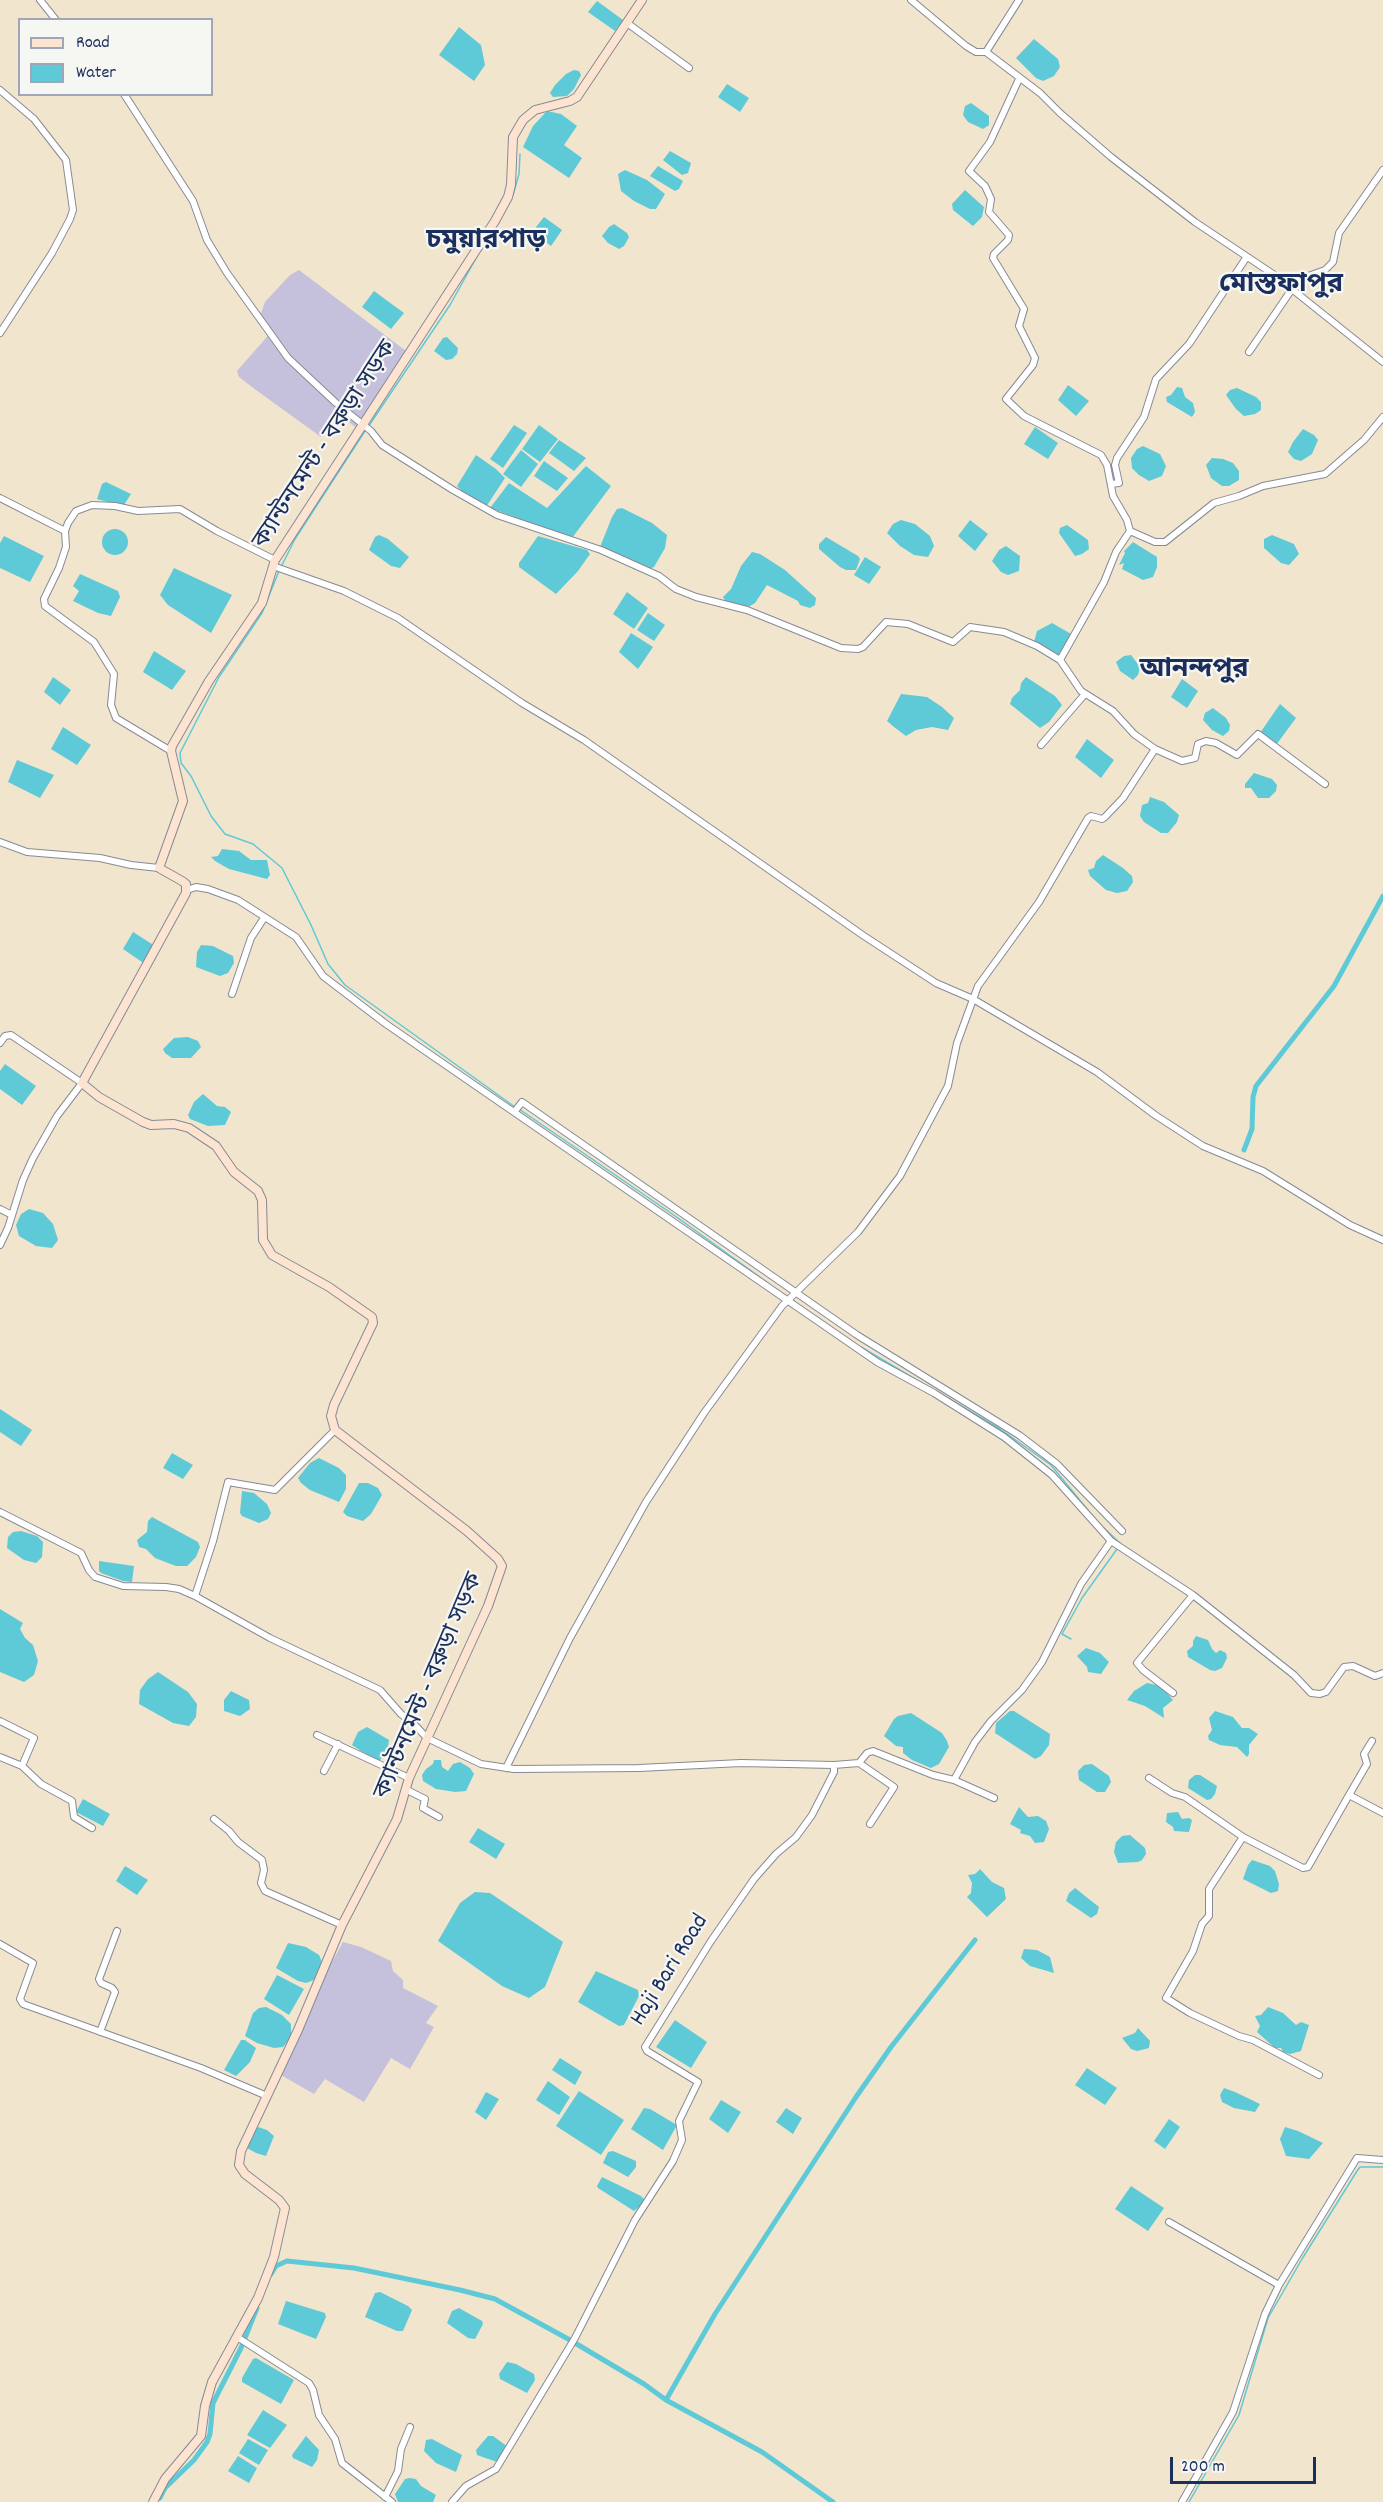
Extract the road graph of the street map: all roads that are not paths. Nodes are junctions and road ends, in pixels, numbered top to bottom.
1 (40, 0) edge
2 (642, 0) edge
3 (911, 0) edge
4 (1019, 0) edge
5 (54, 18) edge
6 (627, 22) junction
7 (986, 51) junction
8 (689, 68) dead end
9 (1019, 79) junction
10 (0, 90) edge
11 (125, 96) edge
12 (1383, 170) edge
13 (1246, 258) junction
14 (1286, 284) junction
15 (1292, 289) junction
16 (0, 333) edge
17 (1249, 352) dead end
18 (1383, 362) edge
19 (1383, 417) edge
20 (363, 425) junction
21 (1111, 484) junction
22 (0, 498) edge
23 (65, 531) junction
24 (1130, 531) junction
25 (274, 563) junction
26 (1060, 660) junction
27 (1085, 694) junction
28 (1041, 745) dead end
29 (1155, 749) junction
30 (171, 751) junction
31 (1325, 784) dead end
32 (0, 842) edge
33 (159, 868) junction
34 (187, 890) junction
35 (264, 918) junction
36 (232, 994) dead end
37 (973, 999) junction
38 (0, 1043) edge
39 (82, 1083) junction
40 (517, 1108) junction
41 (0, 1209) edge
42 (12, 1215) junction
43 (1383, 1240) edge
44 (0, 1245) edge
45 (792, 1298) junction
46 (335, 1430) junction
47 (0, 1512) edge
48 (1122, 1531) dead end
49 (1113, 1542) junction
50 (1193, 1595) junction
51 (195, 1596) junction
52 (1383, 1673) edge
53 (1173, 1693) dead end
54 (0, 1721) edge
55 (317, 1736) dead end
56 (428, 1738) junction
57 (1372, 1742) dead end
58 (338, 1744) junction
59 (0, 1756) edge
60 (859, 1763) junction
61 (834, 1765) junction
62 (22, 1766) junction
63 (506, 1768) junction
64 (324, 1771) dead end
65 (409, 1778) junction
66 (1149, 1778) dead end
67 (954, 1780) junction
68 (407, 1790) junction
69 (1349, 1795) junction
70 (994, 1798) dead end
71 (1383, 1813) edge
72 (439, 1817) dead end
73 (214, 1819) dead end
74 (870, 1824) dead end
75 (92, 1828) dead end
76 (1243, 1837) junction
77 (342, 1925) junction
78 (117, 1931) dead end
79 (0, 1944) edge
80 (100, 2032) junction
81 (1319, 2075) dead end
82 (267, 2096) junction
83 (1383, 2160) edge
84 (1169, 2222) dead end
85 (1279, 2285) junction
86 (237, 2337) junction
87 (410, 2427) dead end
88 (385, 2497) junction
89 (153, 2502) edge
90 (392, 2502) edge
91 (452, 2502) edge
92 (1182, 2502) edge

1 - 5 street
2 - 6 main road, ক্যান্টনমেন্ট - বরুড়া সড়ক
3 - 7 street
4 - 7 street
6 - 8 street
6 - 20 main road, ক্যান্টনমেন্ট - বরুড়া সড়ক
7 - 9 street
9 - 13 street
9 - 21 street
10 - 16 street
11 - 20 street
12 - 14 street
13 - 14 street
13 - 21 street
14 - 15 street
15 - 17 street
15 - 18 street
19 - 24 street
20 - 25 main road, ক্যান্টনমেন্ট - বরুড়া সড়ক
20 - 26 street
21 - 24 street
22 - 23 street
23 - 25 street
23 - 30 street
24 - 26 street
25 - 30 main road, ক্যান্টনমেন্ট - বরুড়া সড়ক
25 - 37 street
26 - 27 street
27 - 28 street
27 - 29 street
29 - 31 street
29 - 37 street
30 - 33 main road
32 - 33 street
33 - 34 main road
34 - 35 street
34 - 39 main road
35 - 36 street
35 - 40 street
37 - 43 street
37 - 45 street
38 - 39 street
39 - 42 street
39 - 46 main road
40 - 45 street
40 - 45 street
41 - 42 street
42 - 44 street
45 - 48 street
45 - 49 street
45 - 63 street
46 - 51 street
46 - 56 main road, ক্যান্টনমেন্ট - বরুড়া সড়ক
47 - 51 street
49 - 50 street
49 - 67 street
50 - 52 street
50 - 53 street
51 - 56 street
54 - 62 street
55 - 58 street
56 - 63 street
56 - 65 main road, ক্যান্টনমেন্ট - বরুড়া সড়ক
57 - 69 street
58 - 64 street
58 - 65 street
59 - 62 street
60 - 61 street
60 - 67 street
60 - 74 street
61 - 63 street
61 - 91 street, Haji Bari Road
62 - 75 street
65 - 68 main road, ক্যান্টনমেন্ট - বরুড়া সড়ক
66 - 76 street
67 - 70 street
68 - 72 street
68 - 77 main road, ক্যান্টনমেন্ট - বরুড়া সড়ক
69 - 71 street
69 - 76 street
73 - 77 street
76 - 81 street
77 - 82 main road, ক্যান্টনমেন্ট - বরুড়া সড়ক
78 - 80 street
79 - 80 street
80 - 82 street
82 - 86 main road, ক্যান্টনমেন্ট - বরুড়া সড়ক
83 - 85 street
84 - 85 street
85 - 92 street
86 - 88 street
86 - 89 main road, ক্যান্টনমেন্ট - বরুড়া সড়ক
87 - 88 street
88 - 90 street

